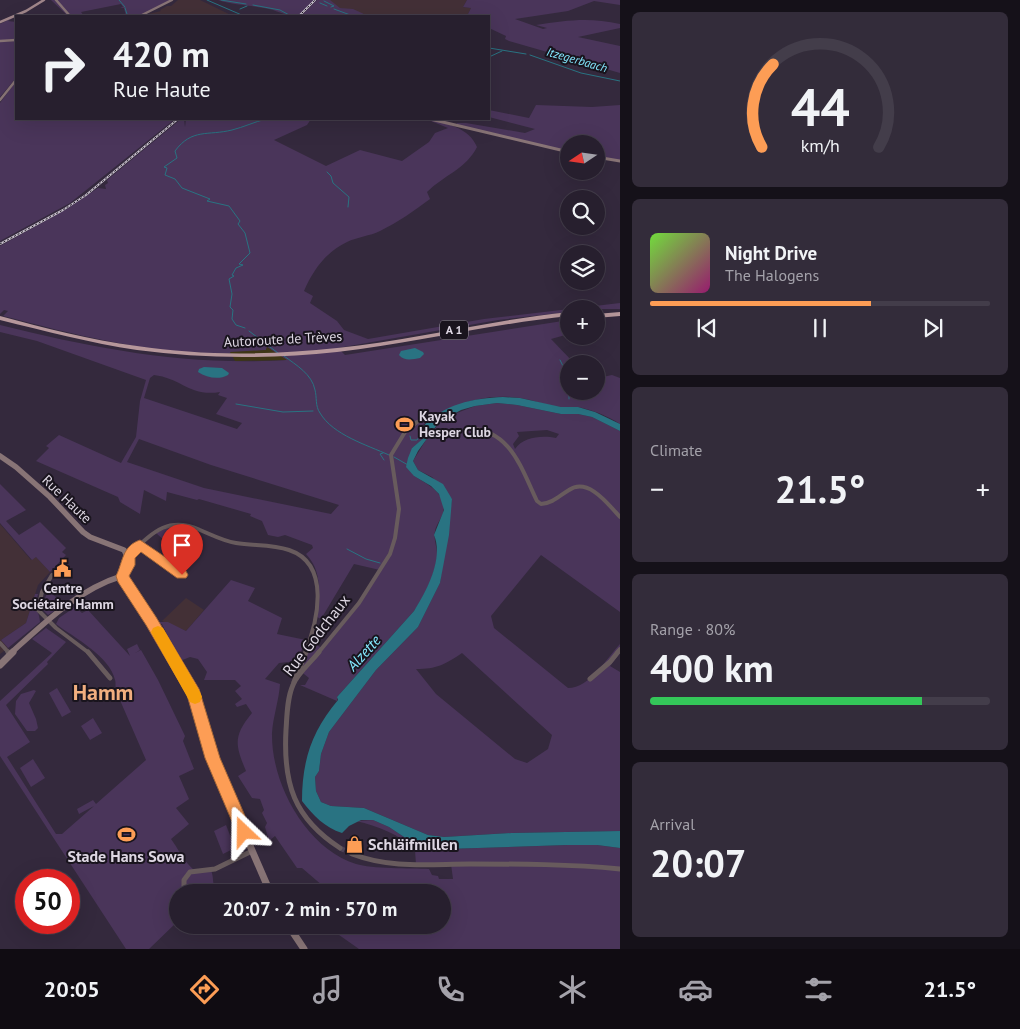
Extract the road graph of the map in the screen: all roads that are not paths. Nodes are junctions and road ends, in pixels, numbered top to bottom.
1 (44, 0) edge
2 (56, 0) edge
3 (172, 0) edge
4 (18, 15) edge
5 (69, 15) edge
6 (142, 15) edge
7 (15, 16) edge
8 (0, 22) edge
9 (15, 40) edge
10 (0, 41) edge
11 (15, 81) edge
12 (0, 100) edge
13 (434, 120) edge
14 (560, 150) edge
15 (605, 158) edge
16 (620, 161) edge
17 (620, 312) edge
18 (605, 313) edge
19 (560, 315) edge
20 (0, 318) edge
21 (560, 319) edge
22 (0, 322) edge
23 (341, 351) junction
24 (216, 356) junction
25 (421, 419) dead end
26 (468, 428) dead end
27 (405, 432) joint
28 (0, 456) edge
29 (620, 516) edge
30 (140, 545) junction
31 (128, 556) junction
32 (52, 575) dead end
33 (182, 575) dead end
34 (122, 576) junction
35 (47, 621) junction
36 (0, 643) edge
37 (620, 649) edge
38 (10, 654) junction
39 (0, 665) edge
40 (110, 678) dead end
41 (590, 680) dead end
42 (293, 684) junction
43 (340, 848) tunnel mouth
44 (252, 851) junction
45 (352, 854) tunnel mouth
46 (620, 869) edge
47 (184, 884) edge
48 (266, 884) edge
49 (294, 934) edge
50 (304, 949) edge

1 - 4 main road
2 - 5 main road
3 - 6 main road
7 - 8 main road
9 - 10 main road
11 - 12 main road
13 - 14 main road
15 - 16 main road
17 - 18 highway
19 - 23 highway, Autoroute de Trèves / A 1
20 - 24 highway, Autoroute de Trèves / A 1
21 - 23 highway, Autoroute de Trèves / A 1
22 - 24 highway, Autoroute de Trèves / A 1
23 - 24 highway, Autoroute de Trèves / A 1
25 - 27 street
26 - 29 street
27 - 42 street, Rue Godchaux
28 - 31 main road, Rue Haute
30 - 31 street
30 - 33 street
30 - 42 street
31 - 34 main road
32 - 35 street
34 - 35 main road
34 - 44 main road
35 - 38 main road
35 - 40 street
36 - 38 street
37 - 41 street
38 - 39 main road
42 - 43 street, Rue Godchaux
44 - 47 street
44 - 48 main road
45 - 46 street
49 - 50 main road

